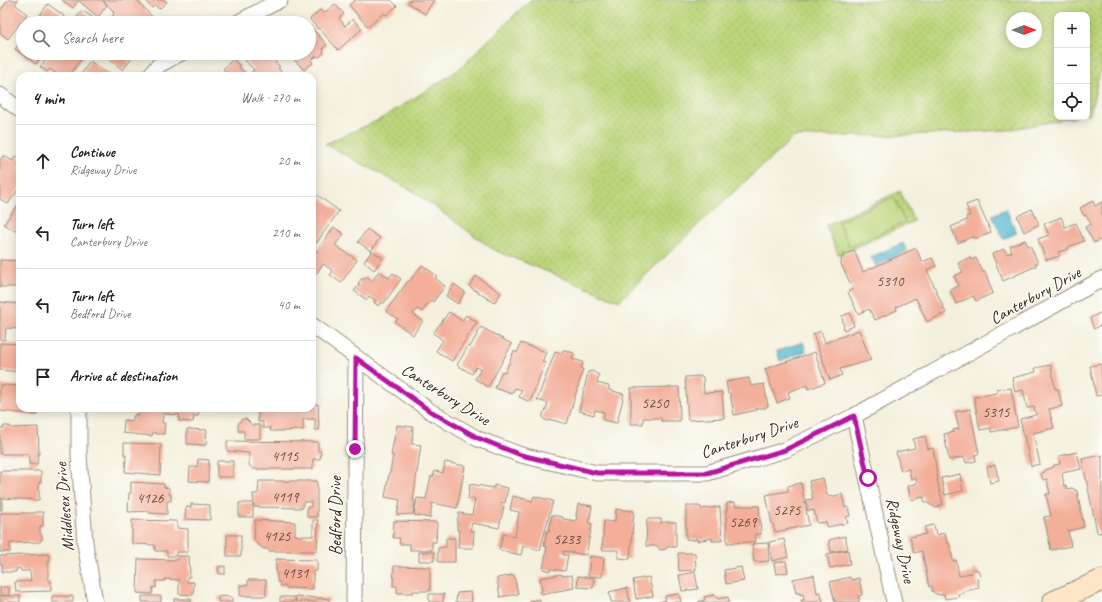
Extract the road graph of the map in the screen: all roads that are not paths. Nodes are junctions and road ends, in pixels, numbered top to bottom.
1 (280, 0) edge
2 (250, 16) edge
3 (168, 60) edge
4 (152, 72) edge
5 (0, 95) edge
6 (16, 107) edge
7 (1102, 280) edge
8 (316, 328) edge
9 (356, 358) junction
10 (79, 412) edge
11 (854, 416) junction
12 (1102, 580) edge
13 (95, 602) edge
14 (354, 602) edge
15 (894, 602) edge
16 (1053, 602) edge

1 - 2 street
3 - 4 street
5 - 6 street
7 - 11 street, Canterbury Drive
8 - 9 street, Canterbury Drive
9 - 11 street, Canterbury Drive
9 - 14 street, Bedford Drive
10 - 13 street, Middlesex Drive
11 - 15 street, Ridgeway Drive
12 - 16 street

